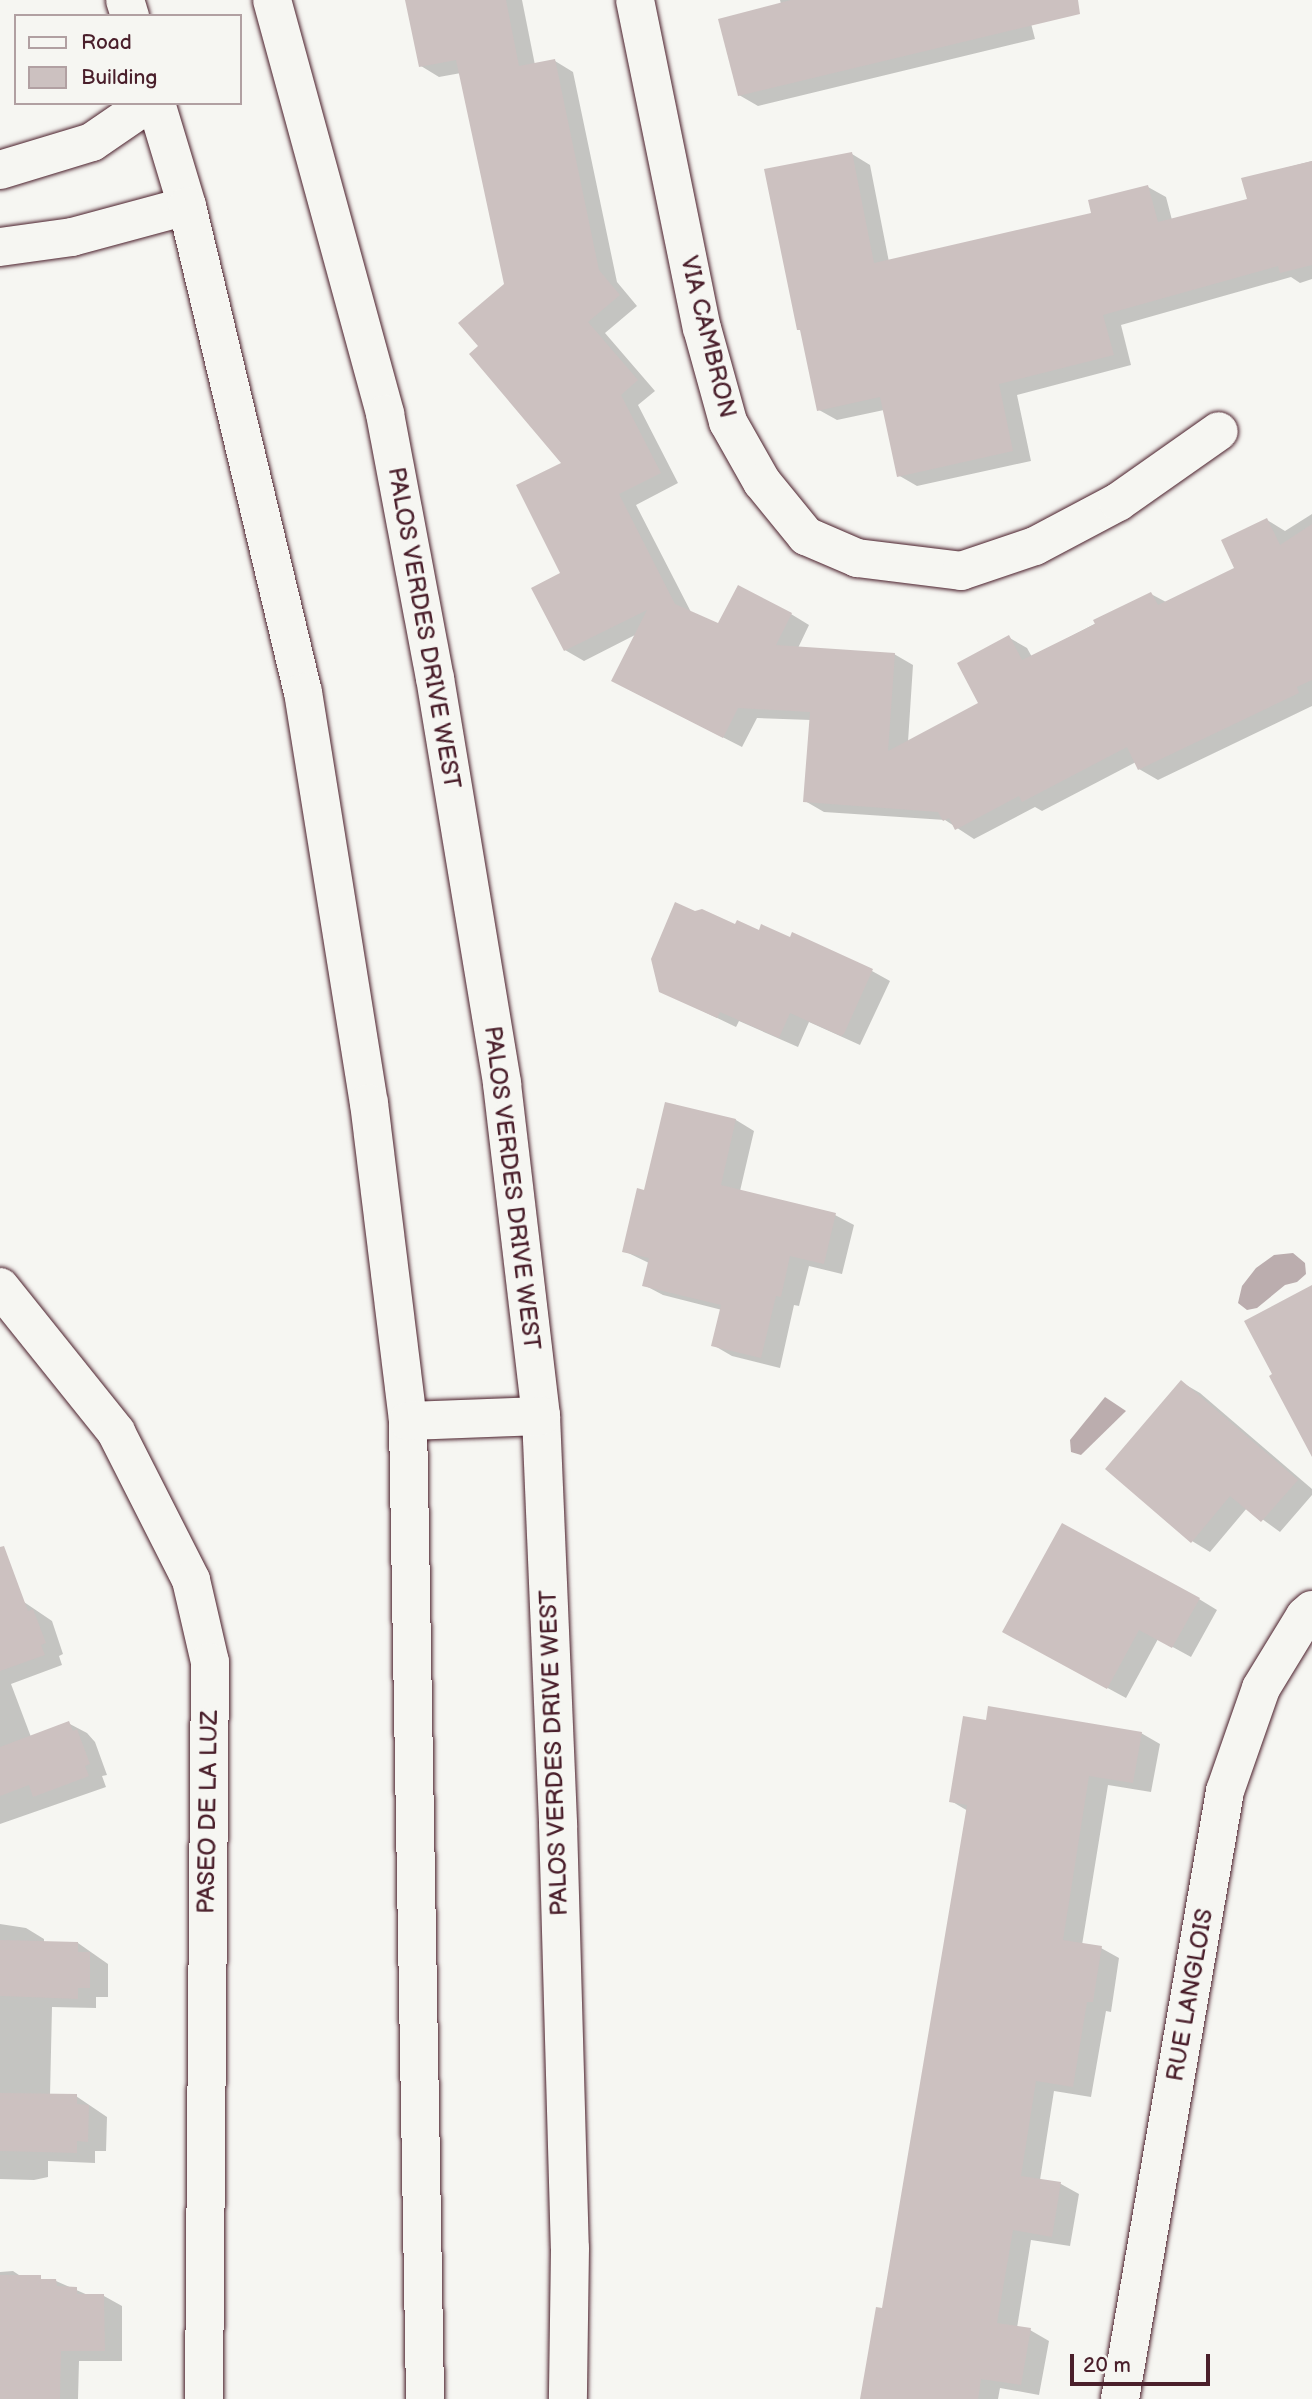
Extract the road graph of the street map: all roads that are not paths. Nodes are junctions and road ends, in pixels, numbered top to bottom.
1 (272, 0) edge
2 (635, 0) edge
3 (146, 105) edge
4 (157, 105) edge
5 (0, 170) edge
6 (187, 206) junction
7 (0, 247) edge
8 (1219, 431) dead end
9 (0, 1287) edge
10 (541, 1416) junction
11 (408, 1421) junction
12 (1312, 1610) edge
13 (204, 2399) edge
14 (425, 2399) edge
15 (568, 2399) edge
16 (1120, 2399) edge

1 - 10 main road, PALOS VERDES DRIVE WEST
2 - 8 main road, VIA CAMBRON
3 - 5 main road
4 - 6 main road
6 - 7 main road
6 - 11 main road
9 - 13 main road, PASEO DE LA LUZ
10 - 11 main road
10 - 15 main road, PALOS VERDES DRIVE WEST
11 - 14 main road
12 - 16 main road, RUE LANGLOIS

